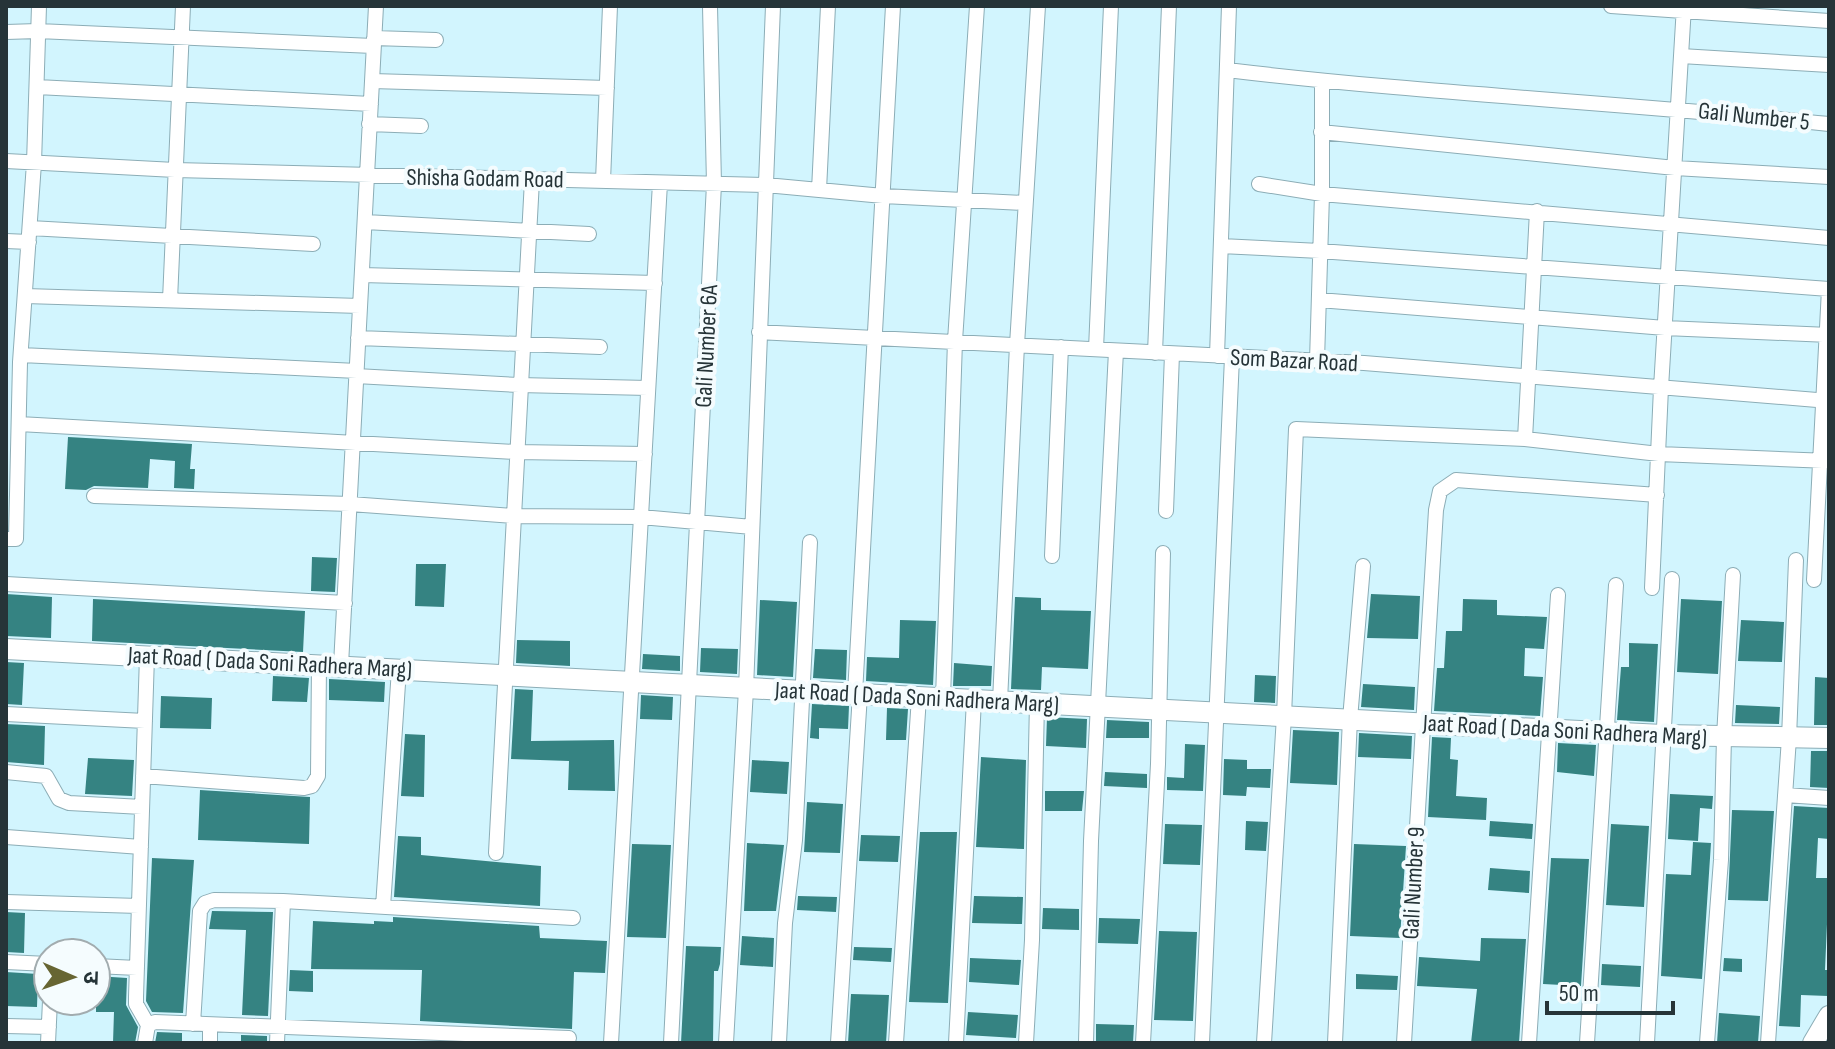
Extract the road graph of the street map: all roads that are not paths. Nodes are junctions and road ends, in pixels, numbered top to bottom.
1 (39, 6) edge
2 (183, 6) edge
3 (376, 6) edge
4 (610, 6) edge
5 (710, 6) edge
6 (773, 6) edge
7 (828, 6) edge
8 (893, 6) edge
9 (977, 6) edge
10 (1038, 6) edge
11 (1111, 6) edge
12 (1169, 6) edge
13 (1229, 6) edge
14 (1611, 6) edge
15 (1684, 9) edge
16 (1829, 21) edge
17 (38, 31) junction
18 (6, 32) edge
19 (182, 37) junction
20 (436, 40) dead end
21 (374, 42) junction
22 (1681, 56) junction
23 (1829, 65) edge
24 (1227, 70) junction
25 (372, 81) junction
26 (1322, 81) junction
27 (37, 87) junction
28 (607, 88) junction
29 (179, 92) junction
30 (371, 104) junction
31 (1679, 108) junction
32 (369, 124) junction
33 (1829, 124) edge
34 (421, 126) dead end
35 (1321, 132) junction
36 (6, 161) edge
37 (34, 163) junction
38 (1675, 168) junction
39 (175, 170) junction
40 (367, 176) junction
41 (1829, 177) edge
42 (532, 180) junction
43 (603, 181) junction
44 (660, 183) junction
45 (714, 184) junction
46 (1259, 184) dead end
47 (766, 185) junction
48 (819, 190) junction
49 (1322, 194) junction
50 (883, 196) junction
51 (963, 200) junction
52 (1025, 203) junction
53 (1537, 211) junction
54 (365, 222) junction
55 (1672, 223) junction
56 (529, 231) junction
57 (589, 234) dead end
58 (29, 235) junction
59 (171, 236) junction
60 (1829, 238) edge
61 (6, 241) edge
62 (313, 244) dead end
63 (1221, 246) junction
64 (1320, 251) junction
65 (1534, 267) junction
66 (362, 275) junction
67 (1669, 278) junction
68 (525, 281) junction
69 (655, 283) junction
70 (25, 296) junction
71 (170, 300) junction
72 (1319, 300) junction
73 (360, 306) junction
74 (1531, 317) junction
75 (1665, 328) junction
76 (759, 332) junction
77 (1828, 335) edge
78 (873, 337) junction
79 (358, 338) junction
80 (955, 341) junction
81 (522, 344) junction
82 (1017, 345) junction
83 (600, 347) dead end
84 (1061, 347) junction
85 (1096, 349) junction
86 (1116, 351) junction
87 (1155, 353) junction
88 (1172, 354) junction
89 (21, 355) junction
90 (1224, 356) junction
91 (1317, 361) junction
92 (357, 373) junction
93 (1529, 377) junction
94 (519, 385) junction
95 (648, 388) junction
96 (1661, 388) junction
97 (1826, 401) edge
98 (19, 424) junction
99 (1525, 439) junction
100 (353, 443) junction
101 (516, 452) junction
102 (645, 454) junction
103 (1659, 454) junction
104 (1824, 461) edge
105 (1657, 495) junction
106 (94, 496) dead end
107 (350, 504) junction
108 (1166, 511) dead end
109 (512, 516) junction
110 (641, 517) junction
111 (698, 522) junction
112 (752, 527) junction
113 (6, 539) edge
114 (810, 542) dead end
115 (1163, 553) dead end
116 (1052, 556) dead end
117 (1796, 560) dead end
118 (1363, 566) dead end
119 (1733, 575) dead end
120 (1672, 579) dead end
121 (1814, 580) dead end
122 (6, 584) edge
123 (1616, 585) dead end
124 (1652, 588) dead end
125 (1558, 595) dead end
126 (345, 603) junction
127 (6, 649) edge
128 (147, 656) junction
129 (319, 664) junction
130 (341, 665) junction
131 (399, 669) junction
132 (505, 675) junction
133 (633, 683) junction
134 (690, 687) junction
135 (746, 689) junction
136 (802, 692) junction
137 (858, 694) junction
138 (919, 697) junction
139 (943, 698) junction
140 (974, 700) junction
141 (1000, 701) junction
142 (1037, 702) junction
143 (1099, 705) junction
144 (1159, 709) junction
145 (1217, 712) junction
146 (6, 714) edge
147 (1284, 716) junction
148 (1350, 719) junction
149 (145, 721) junction
150 (1423, 723) junction
151 (1550, 729) junction
152 (1607, 732) junction
153 (1663, 735) junction
154 (1724, 737) junction
155 (1789, 738) junction
156 (1829, 738) edge
157 (6, 772) edge
158 (143, 776) junction
159 (1785, 795) junction
160 (1829, 798) edge
161 (142, 807) junction
162 (6, 837) edge
163 (141, 847) junction
164 (496, 853) dead end
165 (283, 901) junction
166 (6, 902) edge
167 (139, 906) junction
168 (383, 907) junction
169 (573, 918) dead end
170 (6, 962) edge
171 (32, 963) edge
172 (112, 967) edge
173 (137, 968) junction
174 (1829, 1016) edge
175 (49, 1017) edge
176 (193, 1024) junction
177 (148, 1025) junction
178 (210, 1025) junction
179 (6, 1026) edge
180 (49, 1027) junction
181 (277, 1035) edge
182 (569, 1038) dead end
183 (48, 1043) edge
184 (145, 1043) edge
185 (210, 1043) edge
186 (611, 1043) edge
187 (671, 1043) edge
188 (726, 1043) edge
189 (779, 1043) edge
190 (838, 1043) edge
191 (896, 1043) edge
192 (956, 1043) edge
193 (1026, 1043) edge
194 (1086, 1043) edge
195 (1143, 1043) edge
196 (1202, 1043) edge
197 (1264, 1043) edge
198 (1335, 1043) edge
199 (1404, 1043) edge
200 (1529, 1043) edge
201 (1587, 1043) edge
202 (1647, 1043) edge
203 (1707, 1043) edge
204 (1768, 1043) edge
205 (1813, 1043) edge

1 - 17 street
2 - 19 street
3 - 21 street
4 - 28 street
5 - 45 street, Gali Number 6A
6 - 47 street
7 - 48 street
8 - 50 street
9 - 51 street
10 - 52 street
11 - 85 street
12 - 87 street
13 - 24 street
14 - 15 street
15 - 16 street
15 - 22 street
17 - 18 street
17 - 19 street
17 - 27 street
19 - 21 street
19 - 29 street
20 - 21 street
21 - 25 street
22 - 23 street
22 - 31 street
24 - 26 street, Gali Number 5
24 - 63 street
25 - 28 street
25 - 30 street
26 - 31 street, Gali Number 5
26 - 35 street
27 - 29 street
27 - 37 street
28 - 43 street
29 - 30 street
29 - 39 street
30 - 32 street
31 - 33 street, Gali Number 5
31 - 38 street
32 - 34 street
32 - 40 street
35 - 38 street
35 - 49 street
36 - 37 street, Shisha Godam Road
37 - 39 street, Shisha Godam Road
37 - 58 street
38 - 41 street
38 - 55 street
39 - 40 street, Shisha Godam Road
39 - 59 street
40 - 42 street, Shisha Godam Road
40 - 54 street
42 - 43 street, Shisha Godam Road
42 - 56 street
43 - 44 street, Shisha Godam Road
44 - 45 street, Shisha Godam Road
44 - 69 street
45 - 47 street, Shisha Godam Road
45 - 111 street, Gali Number 6A
46 - 49 street
47 - 48 street, Shisha Godam Road
47 - 76 street
48 - 50 street, Shisha Godam Road
49 - 53 street
49 - 64 street
50 - 51 street, Shisha Godam Road
50 - 78 street
51 - 52 street, Shisha Godam Road
51 - 80 street
52 - 82 street
53 - 55 street
53 - 65 street
54 - 56 street
54 - 66 street
55 - 60 street
55 - 67 street
56 - 57 street
56 - 68 street
58 - 59 street
58 - 61 street
58 - 70 street
59 - 62 street
59 - 71 street
63 - 64 street
63 - 90 street
64 - 65 street
64 - 72 street
65 - 67 street
65 - 74 street
66 - 68 street
66 - 73 street
67 - 75 street
67 - 77 street
68 - 69 street
68 - 81 street
69 - 95 street
70 - 71 street
70 - 89 street
71 - 73 street
72 - 74 street
72 - 91 street
73 - 79 street
74 - 75 street
74 - 93 street
75 - 77 street
75 - 96 street
76 - 78 street, Som Bazar Road
76 - 112 street
77 - 97 street
78 - 80 street, Som Bazar Road
78 - 137 street
79 - 81 street
79 - 92 street
80 - 82 street, Som Bazar Road
80 - 139 street
81 - 83 street
81 - 94 street
82 - 84 street, Som Bazar Road
82 - 141 street
84 - 85 street, Som Bazar Road
84 - 116 street
85 - 86 street, Som Bazar Road
86 - 87 street, Som Bazar Road
86 - 143 street
87 - 88 street, Som Bazar Road
88 - 90 street, Som Bazar Road
88 - 108 street
89 - 92 street
89 - 98 street
90 - 91 street, Som Bazar Road
90 - 145 street
91 - 93 street, Som Bazar Road
92 - 94 street
92 - 100 street
93 - 96 street, Som Bazar Road
93 - 99 street
94 - 95 street
94 - 101 street
95 - 102 street
96 - 97 street, Som Bazar Road
96 - 103 street
97 - 104 street
98 - 100 street
98 - 113 street
99 - 103 street
99 - 147 street
100 - 101 street
100 - 107 street
101 - 102 street
101 - 109 street
102 - 110 street
103 - 104 street
103 - 105 street
104 - 121 street
105 - 124 street
105 - 150 street, Gali Number 9
106 - 107 street
107 - 109 street
107 - 126 street
109 - 110 street
109 - 132 street
110 - 111 street
110 - 133 street
111 - 112 street
111 - 134 street, Gali Number 6A
112 - 135 street
114 - 136 street
115 - 144 street
117 - 155 street
118 - 148 street
119 - 154 street
120 - 153 street
122 - 126 street
123 - 152 street
125 - 151 street
126 - 130 street
127 - 128 street, Jaat Road ( Dada Soni Radhera Marg)
128 - 129 street, Jaat Road ( Dada Soni Radhera Marg)
128 - 149 street
129 - 130 street, Jaat Road ( Dada Soni Radhera Marg)
129 - 158 street
130 - 131 street, Jaat Road ( Dada Soni Radhera Marg)
131 - 132 street, Jaat Road ( Dada Soni Radhera Marg)
131 - 168 street
132 - 133 street, Jaat Road ( Dada Soni Radhera Marg)
132 - 164 street
133 - 134 street, Jaat Road ( Dada Soni Radhera Marg)
133 - 186 street
134 - 135 street, Jaat Road ( Dada Soni Radhera Marg)
134 - 187 street, Gali Number 6A
135 - 136 street, Jaat Road ( Dada Soni Radhera Marg)
135 - 188 street
136 - 137 street, Jaat Road ( Dada Soni Radhera Marg)
136 - 189 street
137 - 138 street, Jaat Road ( Dada Soni Radhera Marg)
137 - 190 street
138 - 139 street, Jaat Road ( Dada Soni Radhera Marg)
138 - 191 street
139 - 140 street, Jaat Road ( Dada Soni Radhera Marg)
140 - 141 street, Jaat Road ( Dada Soni Radhera Marg)
140 - 192 street
141 - 142 street, Jaat Road ( Dada Soni Radhera Marg)
142 - 143 street, Jaat Road ( Dada Soni Radhera Marg)
142 - 193 street
143 - 144 street, Jaat Road ( Dada Soni Radhera Marg)
143 - 194 street
144 - 145 street, Jaat Road ( Dada Soni Radhera Marg)
144 - 195 street
145 - 147 street, Jaat Road ( Dada Soni Radhera Marg)
145 - 196 street
146 - 149 street
147 - 148 street, Jaat Road ( Dada Soni Radhera Marg)
147 - 197 street
148 - 150 street, Jaat Road ( Dada Soni Radhera Marg)
148 - 198 street
149 - 158 street
150 - 151 street, Jaat Road ( Dada Soni Radhera Marg)
150 - 199 street, Gali Number 9
151 - 152 street, Jaat Road ( Dada Soni Radhera Marg)
151 - 200 street
152 - 153 street, Jaat Road ( Dada Soni Radhera Marg)
152 - 201 street
153 - 154 street, Jaat Road ( Dada Soni Radhera Marg)
153 - 202 street
154 - 155 street, Jaat Road ( Dada Soni Radhera Marg)
154 - 203 street
155 - 156 street, Jaat Road ( Dada Soni Radhera Marg)
155 - 159 street
157 - 161 street
158 - 161 street
159 - 160 street
159 - 204 street
161 - 163 street
162 - 163 street
163 - 167 street
165 - 168 street
165 - 176 street
165 - 181 street
166 - 167 street
167 - 173 street
168 - 169 street
170 - 171 street
172 - 173 street
173 - 177 street
174 - 205 street
175 - 180 street
176 - 177 street
176 - 178 street
177 - 184 street
178 - 181 street
178 - 185 street
179 - 180 street
180 - 183 street
181 - 182 street

